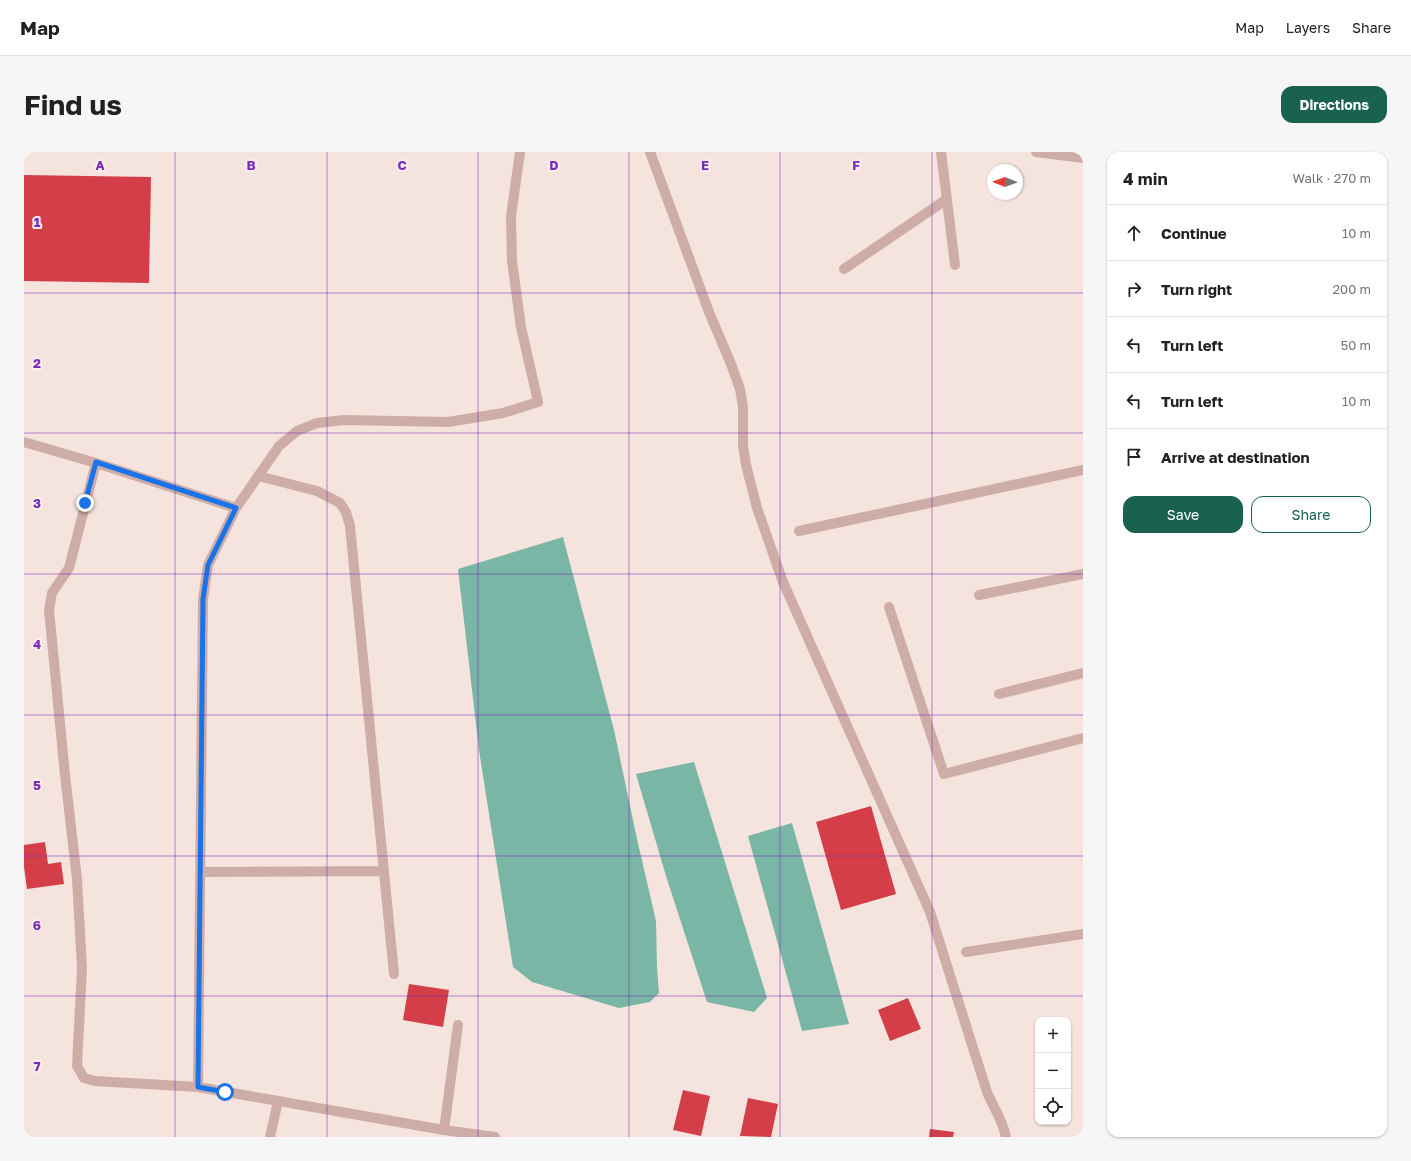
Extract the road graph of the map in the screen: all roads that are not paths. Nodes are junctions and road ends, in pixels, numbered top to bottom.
1 (520, 152) edge
2 (650, 152) edge
3 (941, 152) edge
4 (1036, 152) edge
5 (1083, 158) edge
6 (947, 199) junction
7 (955, 265) dead end
8 (844, 269) dead end
9 (24, 442) edge
10 (96, 462) junction
11 (1083, 470) edge
12 (258, 476) junction
13 (236, 508) junction
14 (799, 532) dead end
15 (1083, 574) edge
16 (979, 595) dead end
17 (889, 606) dead end
18 (1083, 673) edge
19 (999, 694) dead end
20 (1083, 738) edge
21 (384, 871) junction
22 (201, 872) junction
23 (1083, 934) edge
24 (966, 952) dead end
25 (394, 974) dead end
26 (458, 1024) dead end
27 (198, 1087) junction
28 (278, 1101) junction
29 (444, 1130) junction
30 (270, 1137) edge
31 (495, 1137) edge
32 (1006, 1137) edge

1 - 12 street
2 - 32 street
3 - 6 street
4 - 5 street
6 - 7 street
6 - 8 street
9 - 10 street
10 - 13 street
10 - 27 street
11 - 14 street
12 - 13 street
12 - 21 street
13 - 22 street
15 - 16 street
17 - 20 street
18 - 19 street
21 - 22 street
21 - 25 street
22 - 27 street
23 - 24 street
26 - 29 street
27 - 28 street
28 - 29 street
28 - 30 street
29 - 31 street

